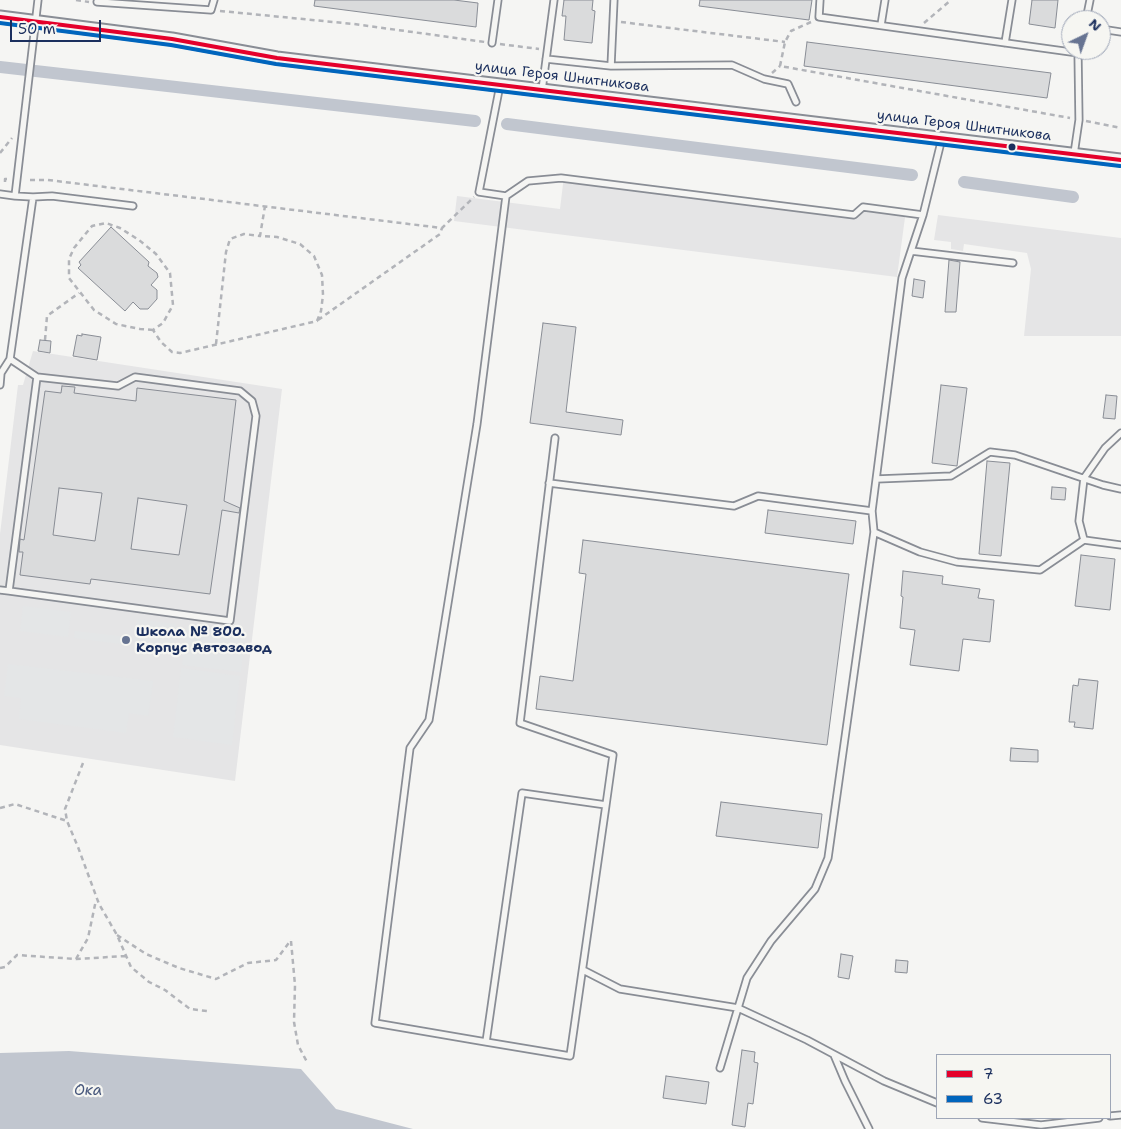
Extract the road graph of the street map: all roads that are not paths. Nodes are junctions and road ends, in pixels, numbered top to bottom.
1 (38, 0) edge
2 (214, 0) edge
3 (498, 0) edge
4 (554, 0) edge
5 (614, 0) edge
6 (820, 0) edge
7 (884, 0) edge
8 (1012, 0) edge
9 (97, 2) road end
10 (0, 17) edge
11 (37, 21) junction
12 (881, 26) junction
13 (492, 43) dead end
14 (1005, 43) junction
15 (1061, 49) edge
16 (546, 59) junction
17 (1078, 60) edge
18 (611, 66) junction
19 (500, 85) junction
20 (542, 90) junction
21 (796, 102) dead end
22 (942, 138) junction
23 (1074, 154) junction
24 (1121, 160) edge
25 (0, 194) edge
26 (15, 196) junction
27 (506, 196) junction
28 (33, 197) junction
29 (133, 206) dead end
30 (923, 215) junction
31 (911, 251) junction
32 (1013, 263) dead end
33 (10, 359) junction
34 (37, 377) junction
35 (0, 385) edge
36 (1121, 433) edge
37 (555, 438) dead end
38 (1084, 478) junction
39 (876, 479) junction
40 (549, 483) junction
41 (1121, 489) edge
42 (872, 511) junction
43 (874, 532) junction
44 (1084, 540) junction
45 (1121, 545) edge
46 (0, 590) edge
47 (9, 591) junction
48 (606, 805) junction
49 (582, 970) junction
50 (738, 1008) junction
51 (486, 1042) junction
52 (834, 1055) junction
53 (720, 1068) dead end
54 (936, 1103) edge
55 (990, 1119) edge
56 (1091, 1119) edge
57 (869, 1129) edge

1 - 11 lane
2 - 9 lane
3 - 13 lane
4 - 16 lane
5 - 18 lane
6 - 12 lane
7 - 12 lane
8 - 14 lane
10 - 11 street, улица Героя Шнитникова
11 - 19 street, улица Героя Шнитникова
11 - 26 lane
12 - 14 lane
14 - 15 lane
16 - 18 lane
16 - 20 lane
17 - 23 lane
18 - 21 lane
19 - 20 street, улица Героя Шнитникова
19 - 27 lane
20 - 22 street, улица Героя Шнитникова
22 - 23 street, улица Героя Шнитникова
22 - 30 lane
23 - 24 street, улица Героя Шнитникова
25 - 26 lane
26 - 28 lane
27 - 30 lane
27 - 51 lane
28 - 29 lane
28 - 33 lane
30 - 31 lane
31 - 32 lane
31 - 39 lane
33 - 34 lane
33 - 35 lane
34 - 47 lane
34 - 47 lane
36 - 38 lane
37 - 40 lane
38 - 39 lane
38 - 41 lane
38 - 44 lane
39 - 42 lane
40 - 42 lane
40 - 48 lane
42 - 43 lane
43 - 44 lane
43 - 50 lane
44 - 45 lane
46 - 47 lane
48 - 49 lane
48 - 51 lane
49 - 50 lane
49 - 51 lane
50 - 52 lane
50 - 53 lane
52 - 54 lane
52 - 57 lane
55 - 56 lane

